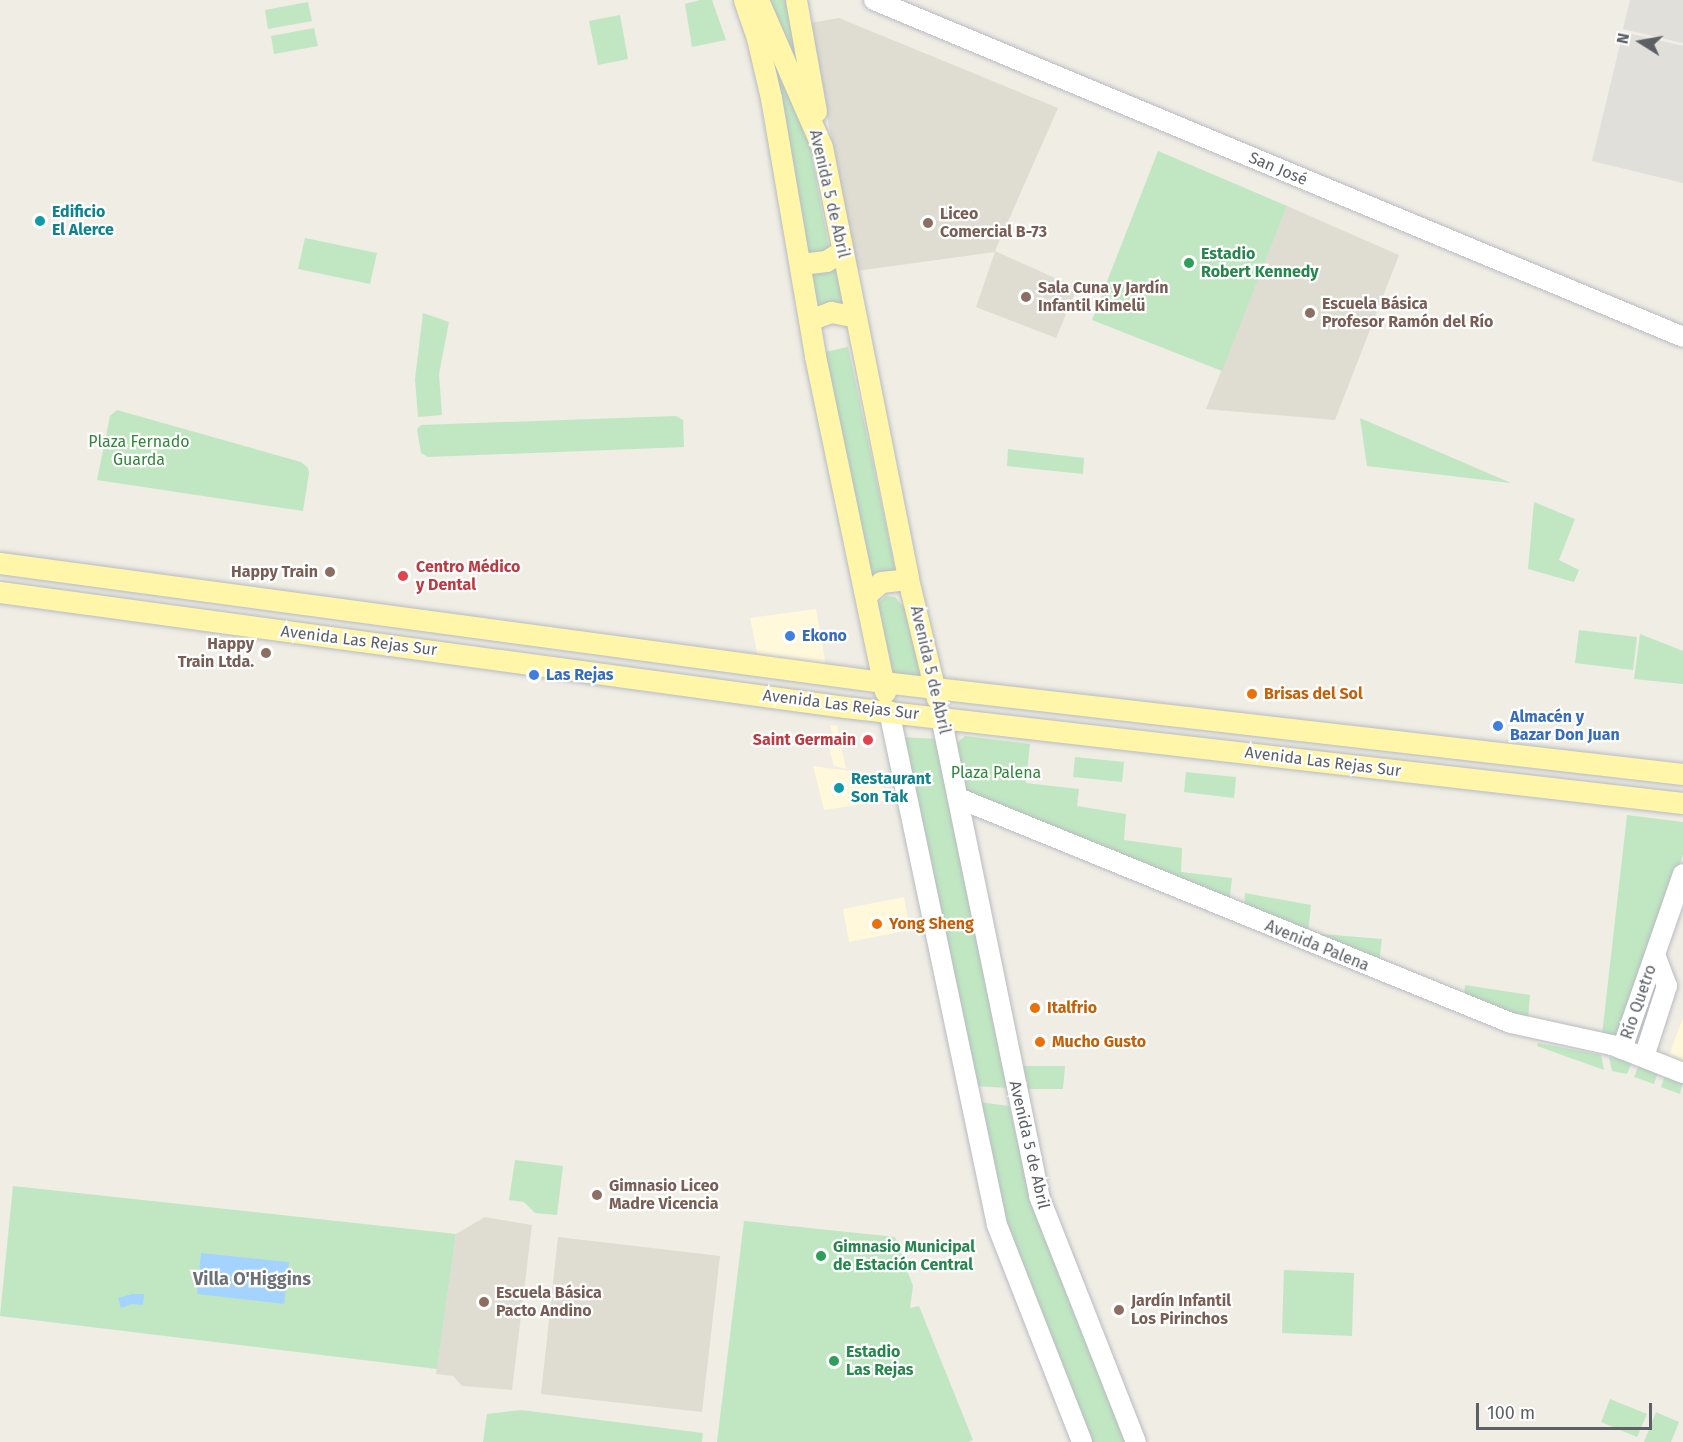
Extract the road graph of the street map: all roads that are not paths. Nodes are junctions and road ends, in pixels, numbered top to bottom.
1 (744, 0) edge
2 (758, 0) edge
3 (874, 0) edge
4 (799, 5) edge
5 (822, 147) junction
6 (842, 251) junction
7 (801, 264) junction
8 (856, 317) junction
9 (809, 320) junction
10 (1683, 337) edge
11 (0, 563) edge
12 (908, 579) junction
13 (0, 592) edge
14 (866, 595) junction
15 (883, 682) junction
16 (935, 687) junction
17 (889, 711) junction
18 (941, 717) junction
19 (1683, 774) edge
20 (958, 798) junction
21 (1683, 803) edge
22 (1683, 874) edge
23 (1655, 955) junction
24 (1622, 1049) junction
25 (1644, 1057) junction
26 (1683, 1073) edge
27 (1082, 1442) edge
28 (1136, 1442) edge

1 - 7 main road
2 - 5 main road, Avenida 5 de Abril
3 - 10 street, San José
4 - 5 main road
5 - 6 main road, Avenida 5 de Abril
6 - 7 main road
6 - 8 main road, Avenida 5 de Abril
7 - 9 main road
8 - 9 main road
8 - 12 main road, Avenida 5 de Abril
9 - 14 main road
11 - 15 main road, Avenida Las Rejas Sur
12 - 14 main road
12 - 16 main road, Avenida 5 de Abril
13 - 17 main road, Avenida Las Rejas Sur
14 - 15 main road
15 - 16 main road, Avenida Las Rejas Sur
15 - 17 main road
16 - 18 main road, Avenida 5 de Abril
16 - 19 main road, Avenida Las Rejas Sur
17 - 18 main road, Avenida Las Rejas Sur
17 - 27 street
18 - 20 street, Avenida 5 de Abril
18 - 21 main road, Avenida Las Rejas Sur
20 - 24 street, Avenida Palena
20 - 28 street, Avenida 5 de Abril
22 - 23 street, Río Quetro
23 - 24 street, Río Quetro
23 - 25 street, Río Quetro
24 - 25 street, Avenida Palena
25 - 26 street, Avenida Palena

